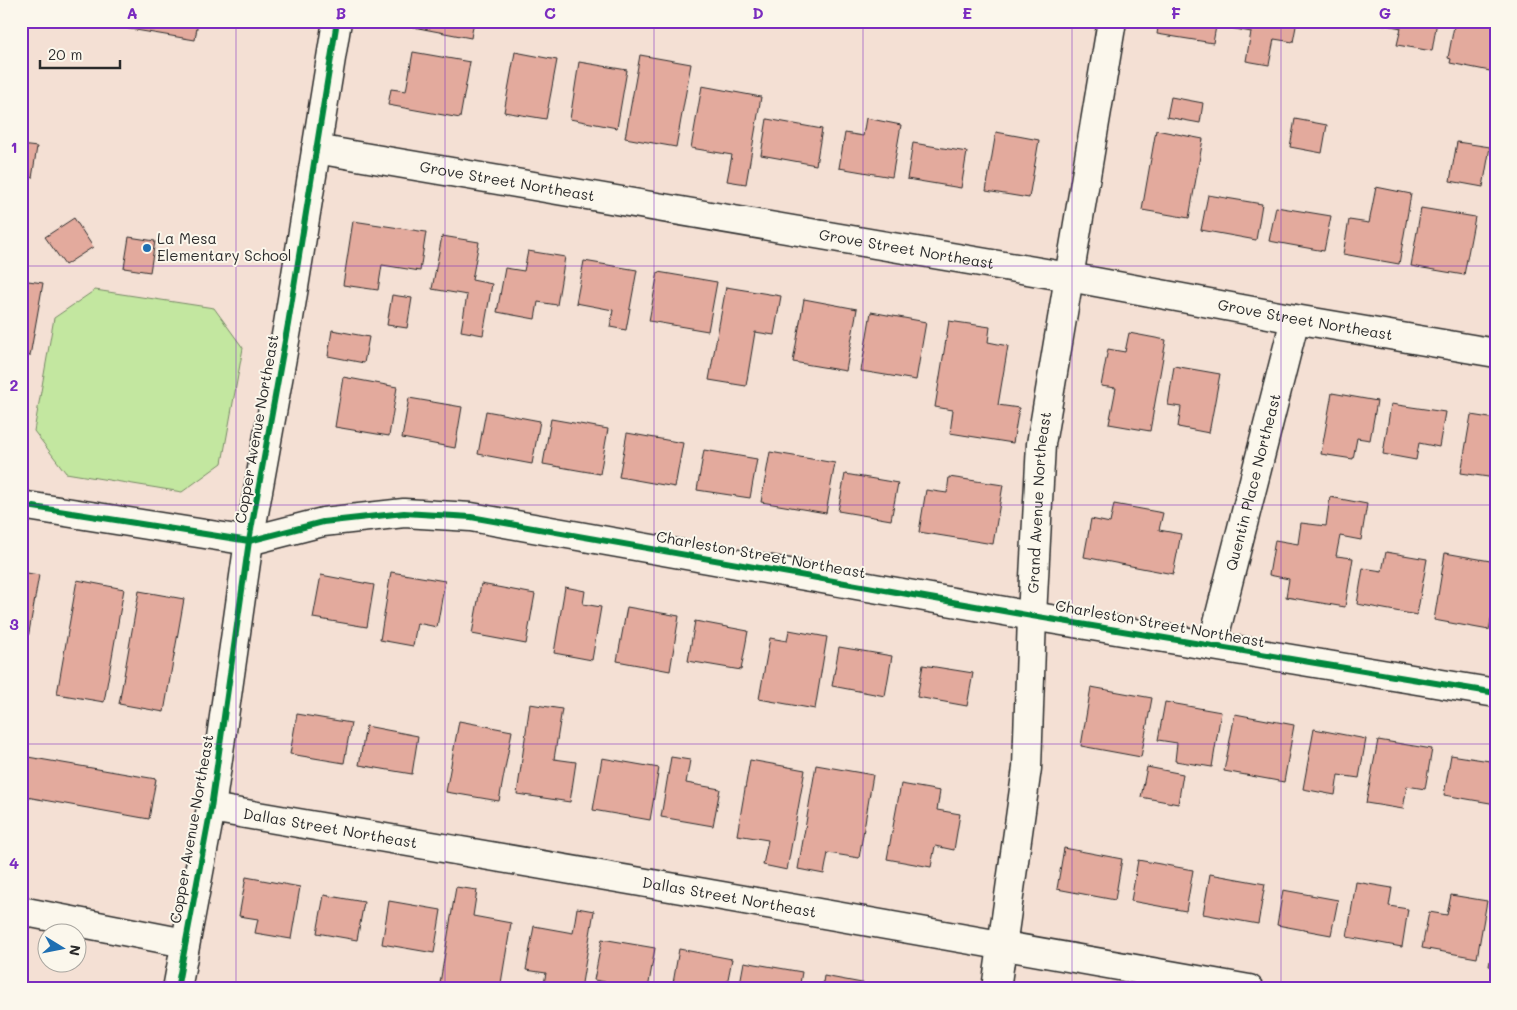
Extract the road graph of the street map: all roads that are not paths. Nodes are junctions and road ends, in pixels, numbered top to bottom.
1 (337, 21) edge
2 (1112, 21) edge
3 (316, 149) junction
4 (1068, 277) junction
5 (1295, 319) junction
6 (1496, 354) edge
7 (21, 505) edge
8 (249, 541) junction
9 (1032, 616) junction
10 (1212, 646) junction
11 (1496, 693) edge
12 (210, 808) junction
13 (21, 911) edge
14 (185, 943) junction
15 (1002, 946) junction
16 (177, 989) edge
17 (996, 989) edge
18 (1249, 989) edge

1 - 3 street, Copper Avenue Northeast
2 - 4 street, Grand Avenue Northeast
3 - 4 street, Grove Street Northeast
3 - 8 street, Copper Avenue Northeast
4 - 5 street, Grove Street Northeast
4 - 9 street, Grand Avenue Northeast
5 - 6 street, Grove Street Northeast
5 - 10 street, Quentin Place Northeast
7 - 8 street, Charleston Street Northeast
8 - 9 street, Charleston Street Northeast
8 - 12 street, Copper Avenue Northeast
9 - 10 street, Charleston Street Northeast
9 - 15 street, Grand Avenue Northeast
10 - 11 street, Charleston Street Northeast
12 - 14 street, Copper Avenue Northeast
12 - 15 street, Dallas Street Northeast
13 - 14 street
14 - 16 street, Copper Avenue Northeast
15 - 17 street, Grand Avenue Northeast
15 - 18 street, Dallas Street Northeast

